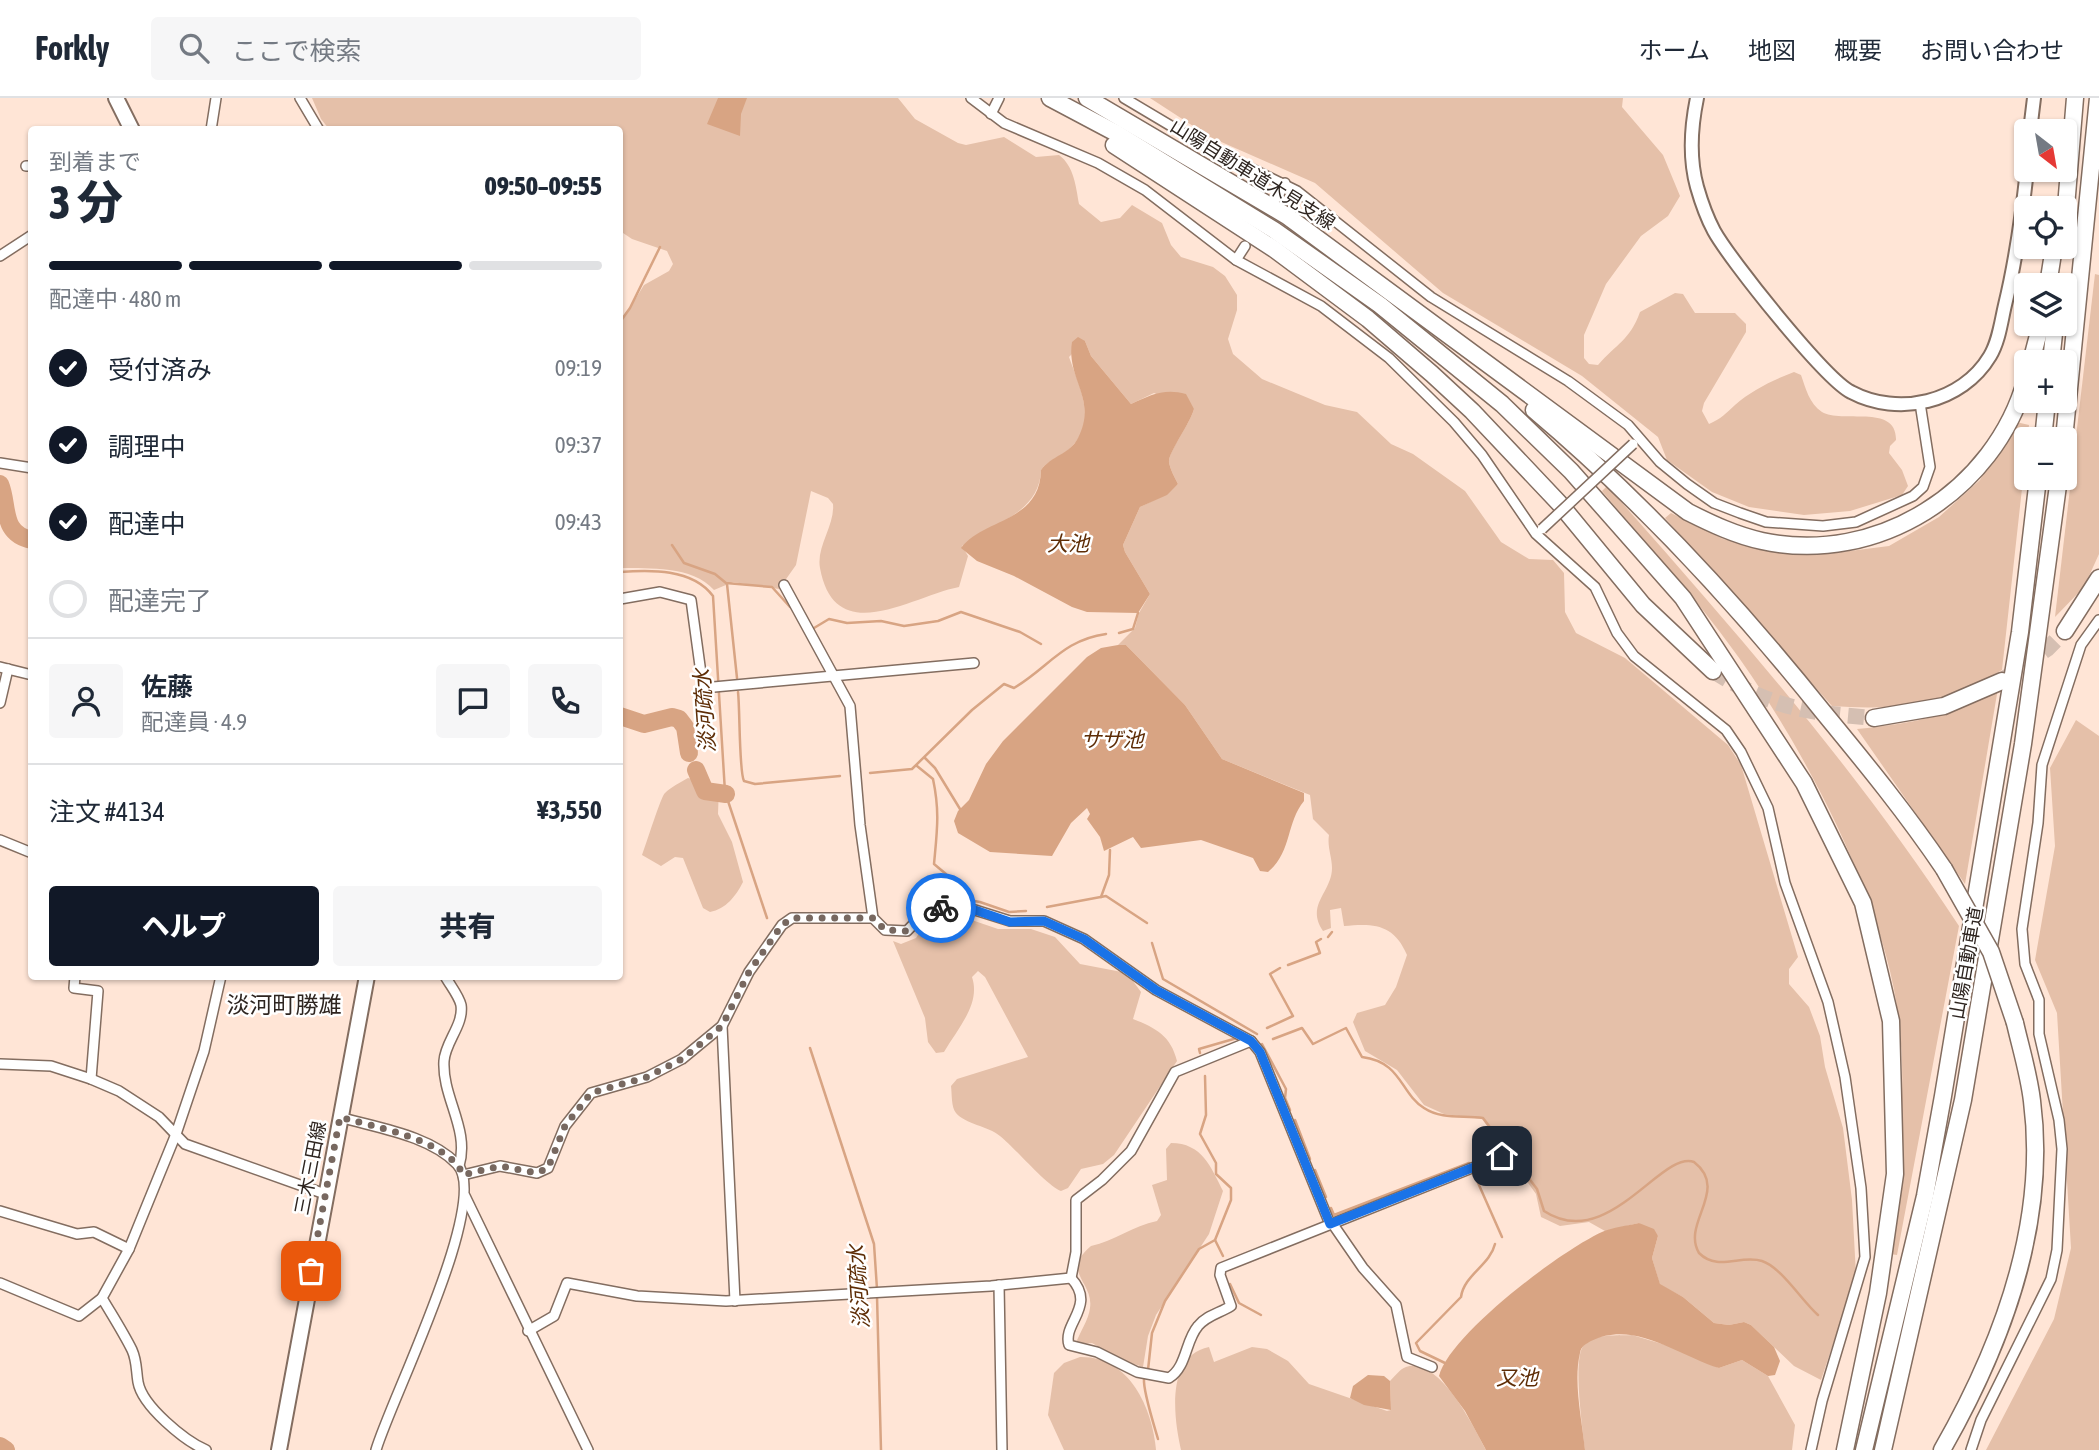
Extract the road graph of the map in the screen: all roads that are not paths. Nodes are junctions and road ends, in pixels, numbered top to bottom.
1 (116, 98) edge
2 (216, 98) edge
3 (300, 98) edge
4 (971, 98) edge
5 (999, 98) edge
6 (1087, 98) edge
7 (1124, 98) edge
8 (1697, 98) edge
9 (2034, 98) edge
10 (2075, 98) edge
11 (2098, 98) edge
12 (1052, 99) edge
13 (991, 114) junction
14 (2031, 119) edge
15 (2074, 119) edge
16 (130, 126) edge
17 (212, 126) edge
18 (317, 126) edge
19 (2026, 182) edge
20 (1285, 183) junction
21 (1277, 198) dead end
22 (28, 238) edge
23 (1245, 246) dead end
24 (0, 256) edge
25 (1236, 260) junction
26 (1392, 292) junction
27 (1920, 403) junction
28 (2014, 407) edge
29 (2065, 427) edge
30 (1635, 441) junction
31 (0, 463) edge
32 (28, 467) edge
33 (2037, 490) edge
34 (2057, 490) edge
35 (1539, 531) junction
36 (2099, 578) edge
37 (784, 584) dead end
38 (623, 598) edge
39 (2099, 620) edge
40 (2065, 631) tunnel mouth
41 (974, 663) dead end
42 (4, 668) edge
43 (1713, 671) tunnel mouth
44 (28, 675) edge
45 (836, 676) junction
46 (2002, 681) tunnel mouth
47 (0, 703) edge
48 (1874, 718) tunnel mouth
49 (0, 840) edge
50 (28, 851) edge
51 (873, 918) junction
52 (75, 980) edge
53 (220, 980) edge
54 (366, 980) edge
55 (448, 980) edge
56 (722, 1026) junction
57 (1251, 1041) junction
58 (0, 1064) edge
59 (91, 1079) junction
60 (340, 1117) junction
61 (176, 1134) junction
62 (1502, 1156) dead end
63 (461, 1170) junction
64 (325, 1194) junction
65 (465, 1196) junction
66 (0, 1211) edge
67 (1331, 1224) junction
68 (129, 1249) junction
69 (1070, 1278) junction
70 (0, 1283) edge
71 (999, 1285) junction
72 (102, 1298) junction
73 (735, 1301) junction
74 (528, 1331) junction
75 (1432, 1367) dead end
76 (206, 1450) edge
77 (279, 1450) edge
78 (376, 1450) edge
79 (588, 1450) edge
80 (1002, 1450) edge
81 (1811, 1450) edge
82 (1845, 1450) edge
83 (1864, 1450) edge
84 (1883, 1450) edge
85 (1942, 1450) edge
86 (1971, 1450) edge

1 - 16 main road
2 - 17 street
3 - 18 street
4 - 13 street
5 - 13 street
6 - 26 highway, 山陽自動車道木見支線
7 - 20 street
8 - 27 street
9 - 14 street
10 - 15 highway
11 - 29 highway
12 - 43 highway
12 - 82 highway
13 - 25 street
19 - 27 street
20 - 21 street
20 - 30 street
22 - 24 street
23 - 25 street
25 - 35 street
26 - 28 highway
26 - 85 highway, bridge
27 - 30 street
30 - 35 street, bridge
31 - 32 street
33 - 83 highway, 山陽自動車道
34 - 84 highway, 山陽自動車道
35 - 81 street
36 - 40 highway
37 - 45 street
38 - 45 street
39 - 86 street
41 - 45 street
42 - 44 street
42 - 47 street
45 - 51 street
46 - 48 highway
49 - 50 street
51 - 56 street
51 - 57 street
52 - 59 street
53 - 61 street
54 - 60 main road, 三木三田線
55 - 63 street
56 - 63 street
56 - 73 street
57 - 67 street
57 - 69 street
58 - 59 street
59 - 61 street
60 - 63 street
60 - 64 main road, 三木三田線
61 - 64 street
61 - 68 street
62 - 67 street
63 - 65 street
64 - 77 main road, 三木三田線
65 - 74 street
65 - 78 street
66 - 68 street
67 - 69 street
67 - 75 street
68 - 72 street
69 - 71 street
70 - 72 street
71 - 73 street
71 - 80 street
72 - 76 street
73 - 74 street
74 - 79 street

